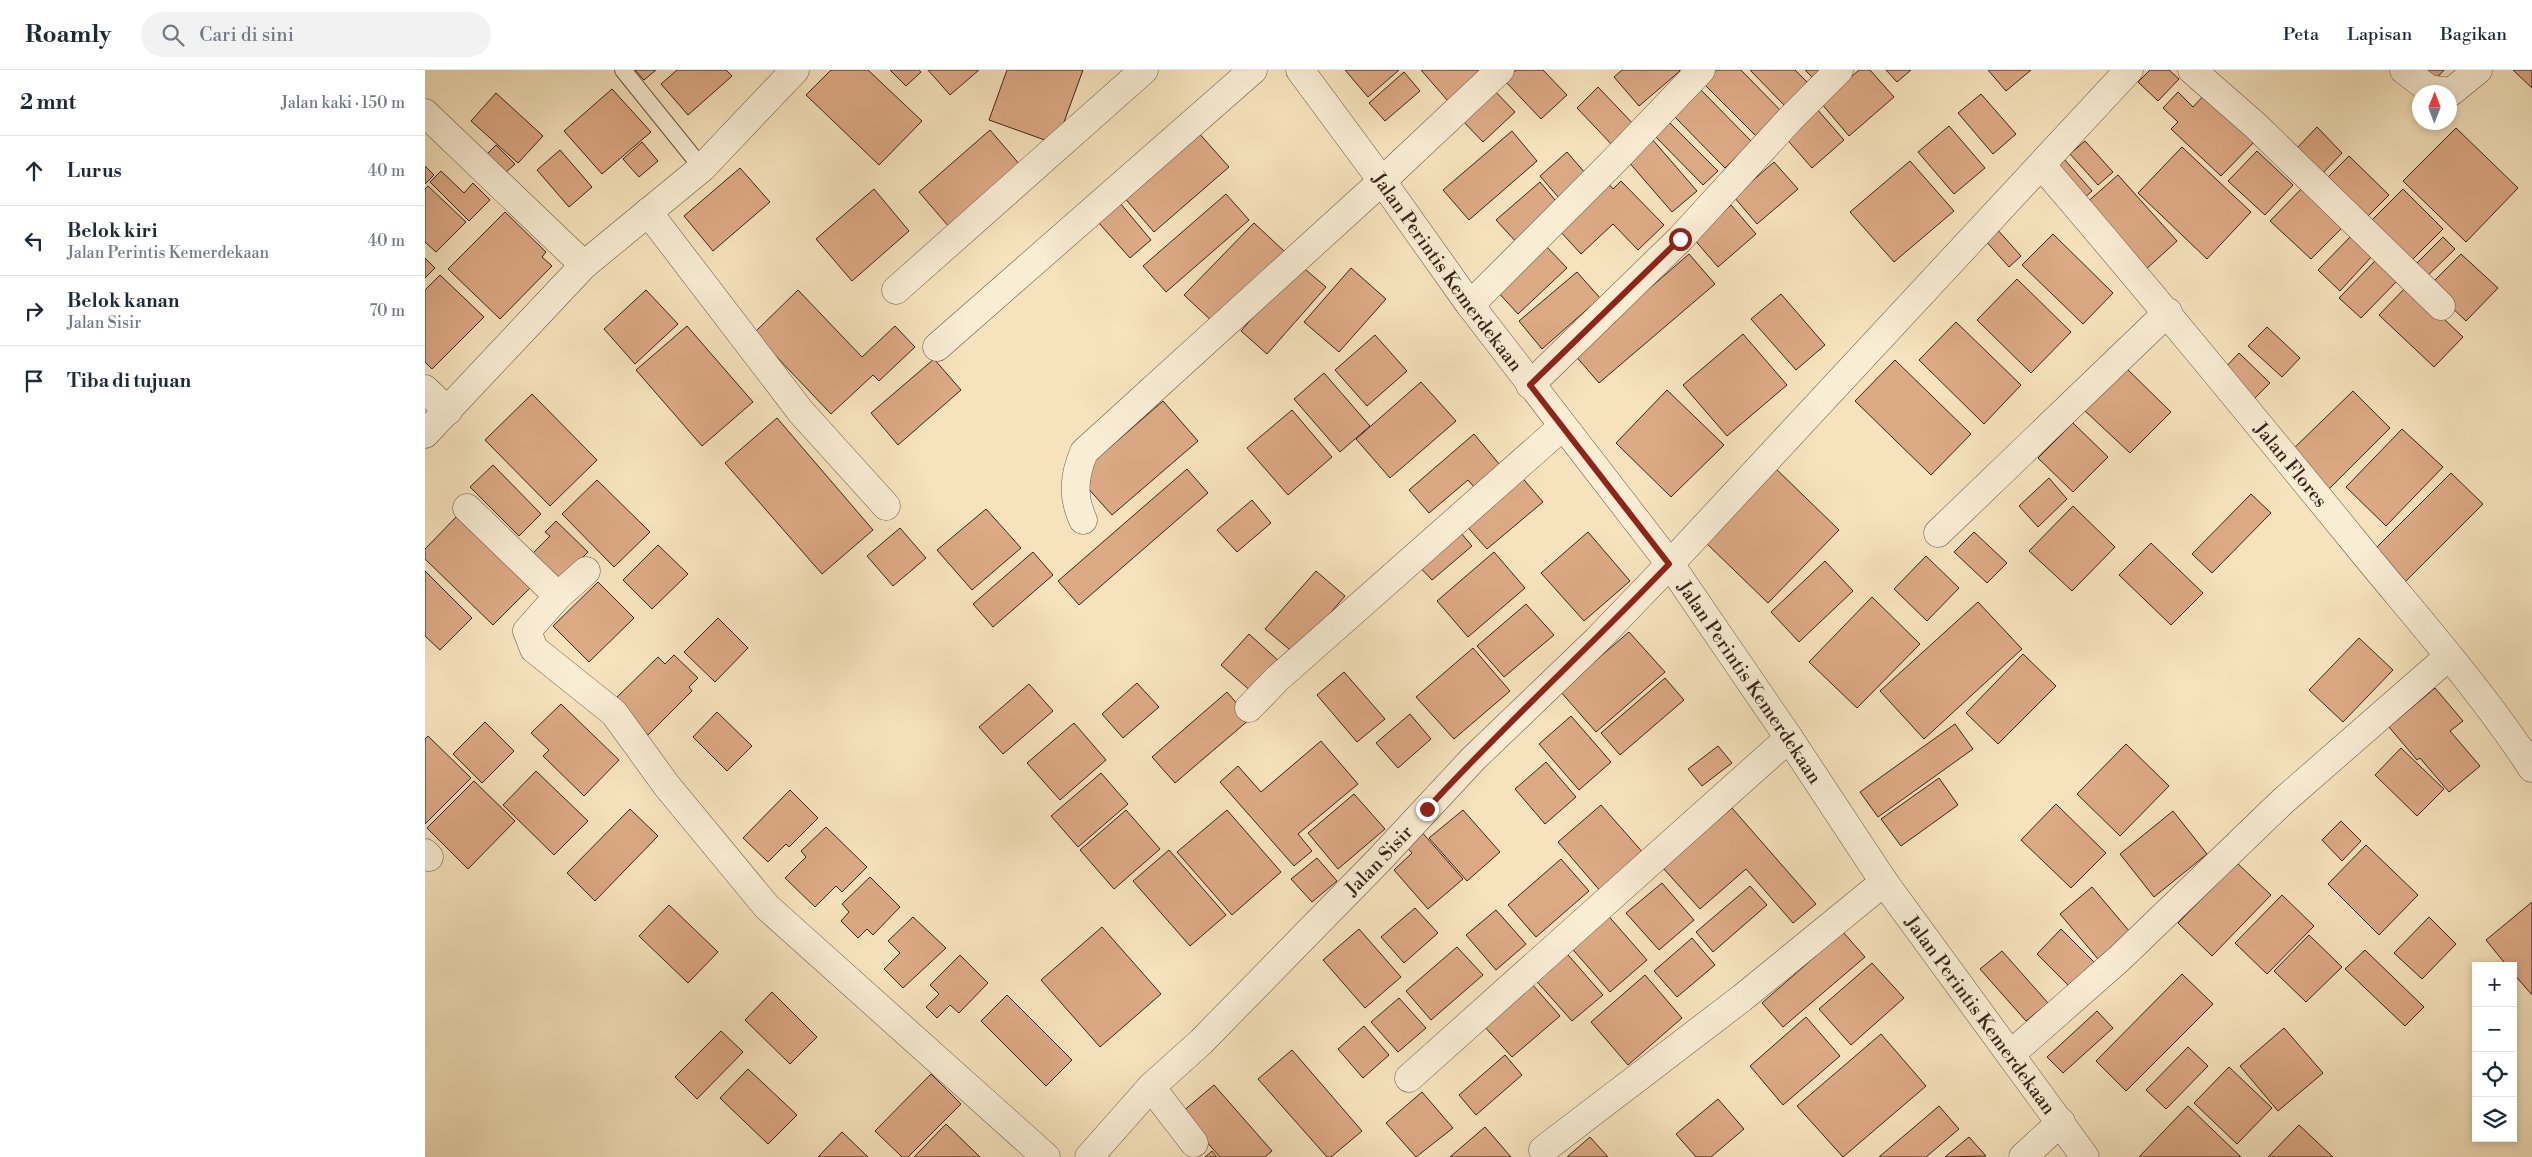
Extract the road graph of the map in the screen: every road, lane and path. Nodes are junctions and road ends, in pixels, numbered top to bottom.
1 (623, 70) edge
2 (795, 70) edge
3 (1144, 70) edge
4 (1253, 70) edge
5 (1300, 70) edge
6 (1500, 70) edge
7 (1701, 70) edge
8 (1839, 70) edge
9 (2129, 70) edge
10 (2192, 70) edge
11 (2404, 70) edge
12 (2478, 70) edge
13 (425, 113) edge
14 (2042, 166) junction
15 (702, 168) junction
16 (1382, 181) junction
17 (648, 212) junction
18 (584, 265) junction
19 (896, 290) dead end
20 (1470, 305) junction
21 (2441, 306) dead end
22 (2168, 312) junction
23 (937, 347) dead end
24 (1530, 385) junction
25 (425, 389) edge
26 (448, 411) junction
27 (1563, 426) junction
28 (425, 434) edge
29 (886, 506) dead end
30 (467, 508) dead end
31 (1083, 520) dead end
32 (1938, 533) dead end
33 (1669, 564) junction
34 (586, 571) dead end
35 (558, 596) junction
36 (2448, 657) junction
37 (1249, 708) dead end
38 (1789, 738) junction
39 (2532, 768) edge
40 (1884, 882) junction
41 (2011, 1054) junction
42 (1409, 1078) dead end
43 (1151, 1087) junction
44 (2061, 1122) junction
45 (1194, 1142) dead end
46 (1543, 1150) dead end
47 (1099, 1153) edge
48 (1046, 1157) edge
49 (2023, 1157) edge
50 (2085, 1157) edge

1 - 15 lane
2 - 15 street
3 - 19 street
4 - 23 street
5 - 16 street, Jalan Perintis Kemerdekaan
6 - 16 street
7 - 20 street
8 - 24 street
9 - 14 street, Jalan Sisir
10 - 21 street
11 - 12 street
13 - 18 street
14 - 22 street, Jalan Flores
14 - 33 street, Jalan Sisir
15 - 17 street
16 - 20 street, Jalan Perintis Kemerdekaan
16 - 31 street
17 - 18 street
17 - 29 street
18 - 26 street
20 - 24 street, Jalan Perintis Kemerdekaan
22 - 32 street
22 - 36 street, Jalan Flores
24 - 27 street, Jalan Perintis Kemerdekaan
25 - 26 street
26 - 28 street
27 - 33 street, Jalan Perintis Kemerdekaan
27 - 37 street
30 - 35 street
33 - 38 street, Jalan Perintis Kemerdekaan
33 - 43 street, Jalan Sisir
34 - 35 street
35 - 48 street
36 - 39 street, Jalan Flores
36 - 41 street
38 - 40 street, Jalan Perintis Kemerdekaan
38 - 42 street
40 - 41 street, Jalan Perintis Kemerdekaan
40 - 46 street
41 - 44 street, Jalan Perintis Kemerdekaan
43 - 45 street
43 - 47 street, Jalan Sisir
44 - 49 street
44 - 50 street, Jalan Perintis Kemerdekaan

